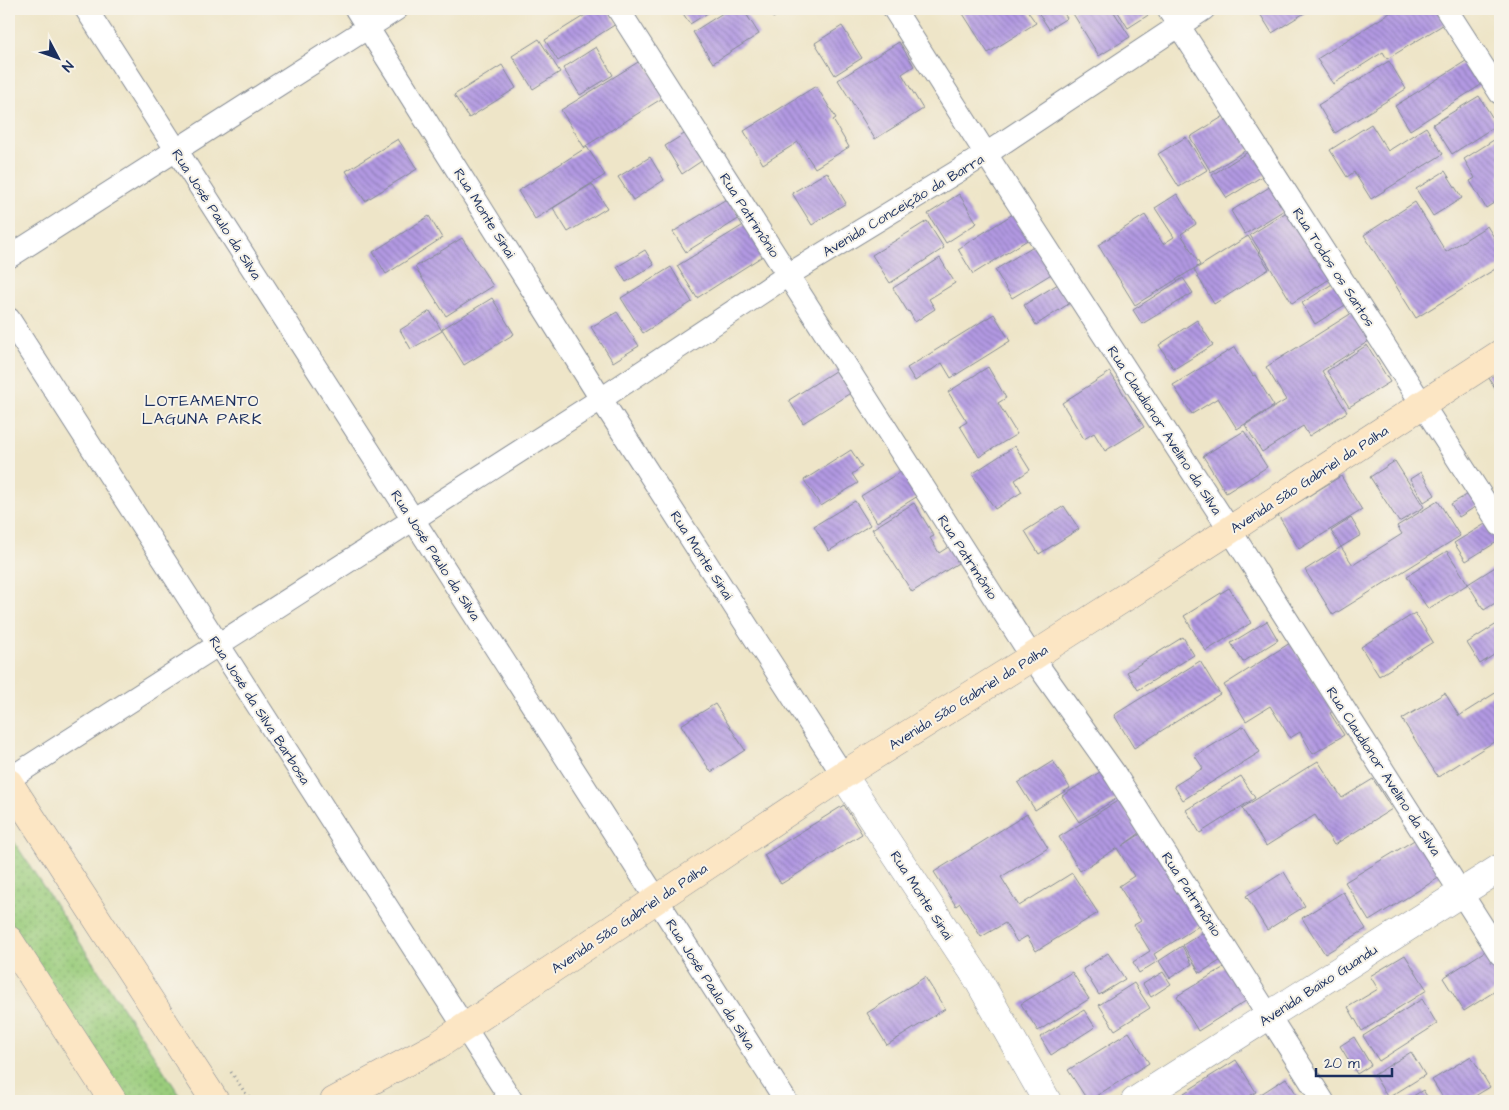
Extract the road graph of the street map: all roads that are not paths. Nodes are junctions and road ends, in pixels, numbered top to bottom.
1 (86, 9) edge
2 (356, 9) edge
3 (397, 9) edge
4 (618, 9) edge
5 (894, 9) edge
6 (1204, 9) edge
7 (1446, 9) edge
8 (1173, 17) edge
9 (369, 28) junction
10 (1500, 93) edge
11 (176, 150) junction
12 (986, 154) junction
13 (9, 257) edge
14 (788, 275) junction
15 (9, 319) edge
16 (1500, 354) edge
17 (601, 398) junction
18 (1422, 404) junction
19 (413, 520) junction
20 (1500, 525) edge
21 (1230, 530) junction
22 (218, 645) junction
23 (1032, 657) junction
24 (843, 775) junction
25 (9, 779) edge
26 (9, 783) edge
27 (1500, 868) edge
28 (1462, 893) junction
29 (657, 900) junction
30 (9, 940) edge
31 (1500, 954) edge
32 (1270, 1016) junction
33 (465, 1028) junction
34 (438, 1045) junction
35 (113, 1101) edge
36 (215, 1101) edge
37 (334, 1101) edge
38 (370, 1101) edge
39 (512, 1101) edge
40 (786, 1101) edge
41 (1047, 1101) edge
42 (1136, 1101) edge
43 (1323, 1101) edge

1 - 11 street, Rua José Paulo da Silva
2 - 9 street, Rua Monte Sinai
3 - 9 street
4 - 14 street, Rua Patrimônio
5 - 12 street, Rua Claudionor Avelino da Silva
6 - 8 street, Avenida Conceição da Barra
7 - 10 street
8 - 12 street, Avenida Conceição da Barra
8 - 18 street, Rua Todos os Santos
9 - 11 street
9 - 17 street, Rua Monte Sinai
11 - 13 street
11 - 19 street, Rua José Paulo da Silva
12 - 14 street, Avenida Conceição da Barra
12 - 21 street, Rua Claudionor Avelino da Silva
14 - 17 street, Avenida Conceição da Barra
14 - 23 street, Rua Patrimônio
15 - 22 street, Rua José da Silva Barbosa
16 - 18 main road, Avenida São Gabriel da Palha
17 - 19 street, Avenida Conceição da Barra
17 - 24 street, Rua Monte Sinai
18 - 20 street, Rua Todos os Santos
18 - 21 main road, Avenida São Gabriel da Palha
19 - 22 street, Avenida Conceição da Barra
19 - 29 street, Rua José Paulo da Silva
21 - 23 main road, Avenida São Gabriel da Palha
21 - 28 street, Rua Claudionor Avelino da Silva
22 - 25 street, Avenida Conceição da Barra
22 - 33 street, Rua José da Silva Barbosa
23 - 24 main road, Avenida São Gabriel da Palha
23 - 32 street, Rua Patrimônio
24 - 29 main road, Avenida São Gabriel da Palha
24 - 41 street, Rua Monte Sinai
26 - 36 main road
27 - 28 street, Avenida Baixo Guandu
28 - 31 street, Rua Claudionor Avelino da Silva
28 - 32 street, Avenida Baixo Guandu
29 - 33 main road, Avenida São Gabriel da Palha
29 - 40 street, Rua José Paulo da Silva
30 - 35 main road
32 - 42 street, Avenida Baixo Guandu
32 - 43 street, Rua Patrimônio
33 - 34 main road, Avenida São Gabriel da Palha
33 - 39 street, Rua José da Silva Barbosa
34 - 37 main road, Avenida São Gabriel da Palha
34 - 38 main road, Avenida São Gabriel da Palha

